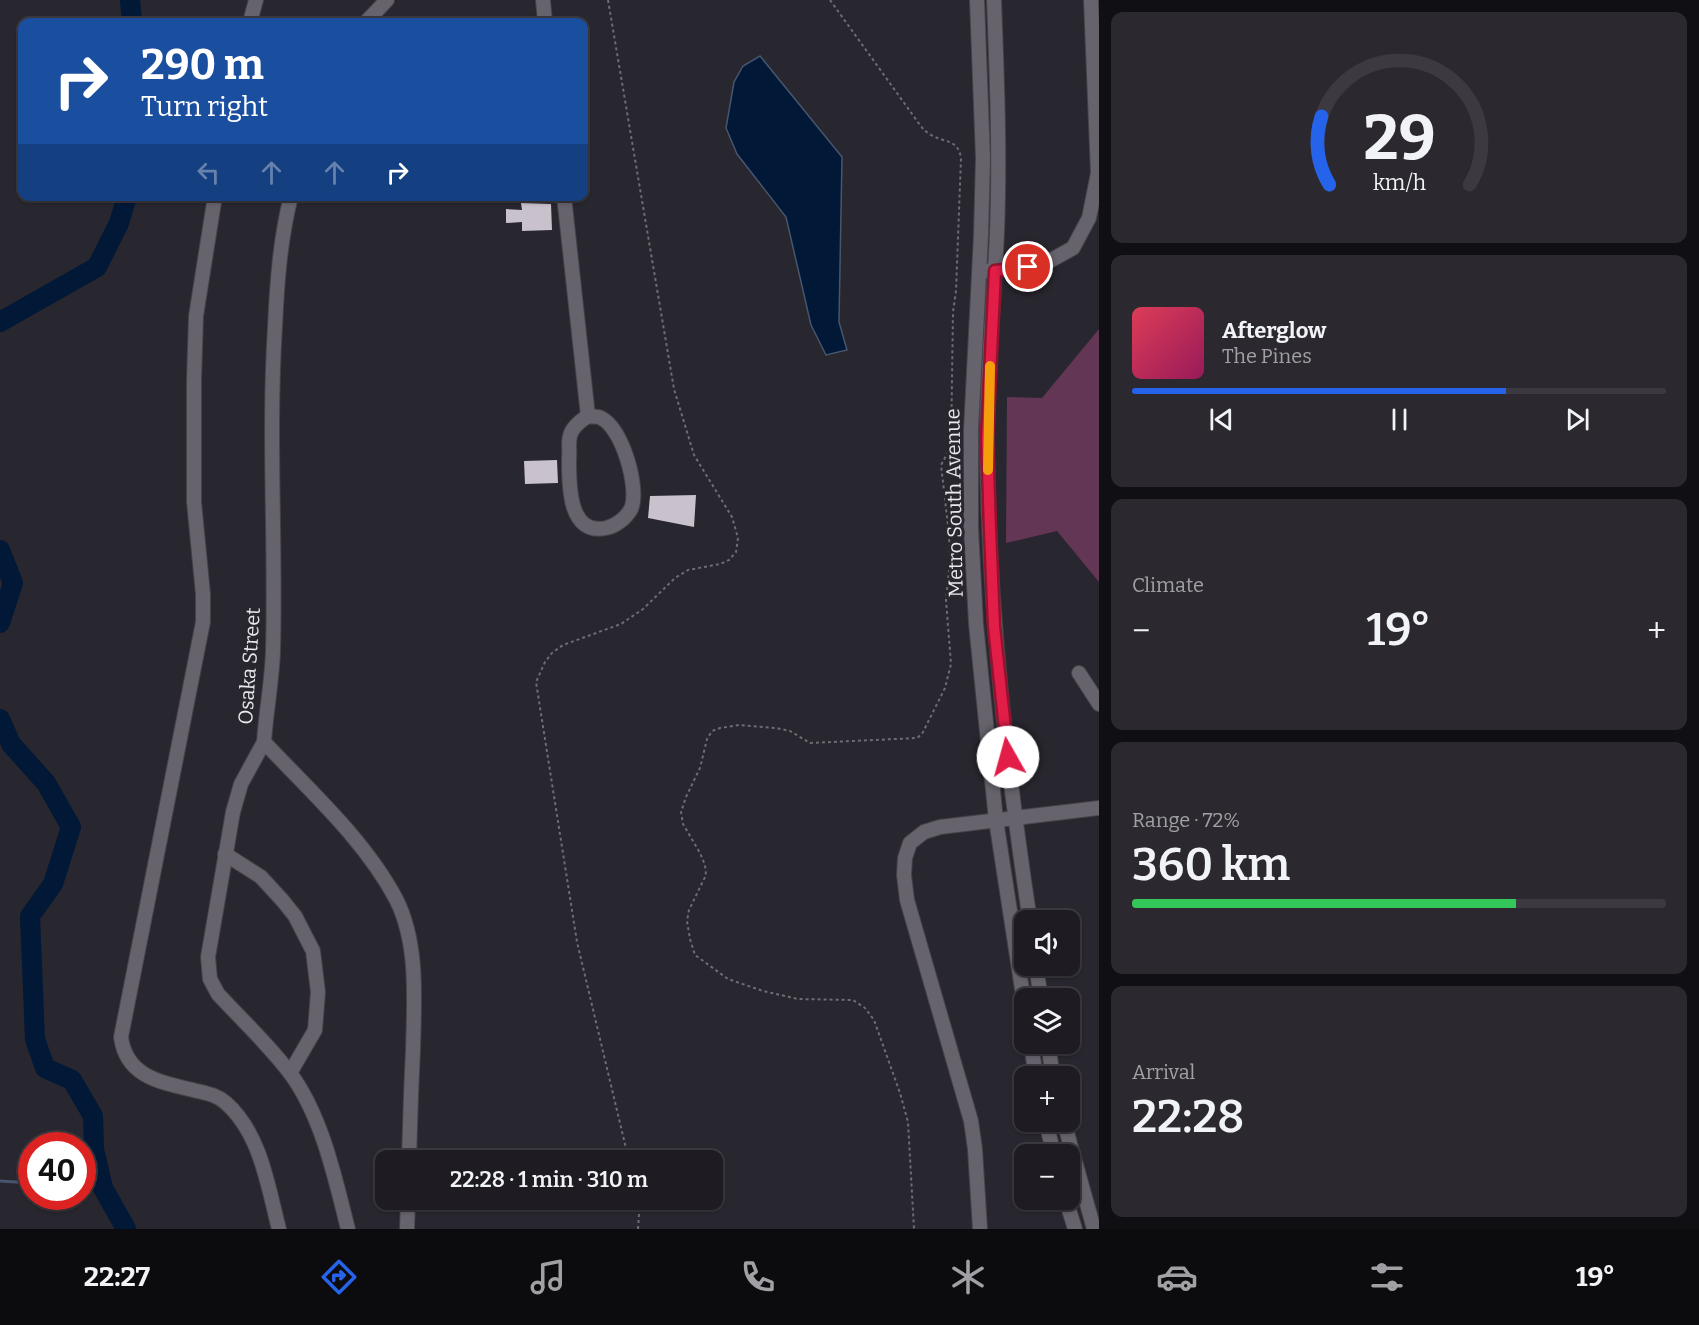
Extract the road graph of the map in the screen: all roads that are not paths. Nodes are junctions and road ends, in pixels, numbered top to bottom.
1 (256, 0) edge
2 (387, 0) edge
3 (543, 0) edge
4 (977, 0) edge
5 (994, 0) edge
6 (1091, 0) edge
7 (251, 18) edge
8 (370, 18) edge
9 (545, 18) edge
10 (214, 201) edge
11 (290, 201) edge
12 (565, 201) edge
13 (978, 271) junction
14 (995, 271) junction
15 (588, 416) junction
16 (1079, 673) dead end
17 (1099, 704) edge
18 (264, 742) junction
19 (1099, 808) edge
20 (1014, 818) junction
21 (996, 820) junction
22 (225, 854) junction
23 (1028, 910) edge
24 (1022, 988) edge
25 (290, 1073) junction
26 (1067, 1132) edge
27 (409, 1150) edge
28 (408, 1210) edge
29 (1069, 1210) edge
30 (279, 1229) edge
31 (348, 1229) edge
32 (407, 1229) edge
33 (980, 1229) edge
34 (1075, 1229) edge
35 (1094, 1229) edge

1 - 7 street
2 - 8 street
3 - 9 street
4 - 13 street, Metro South Avenue
5 - 14 street, Metro South Avenue
6 - 14 street
10 - 30 street
11 - 18 street, Osaka Street
12 - 15 street
13 - 14 street
13 - 21 street, Metro South Avenue
14 - 20 street, Metro South Avenue
15 - 15 street
16 - 17 street
18 - 22 street
18 - 27 street, Osaka Street
19 - 20 street
20 - 21 street
20 - 23 street, Metro South Avenue
21 - 24 street, Metro South Avenue
21 - 33 street
22 - 25 street
22 - 25 street
25 - 31 street
26 - 35 street
28 - 32 street
29 - 34 street

